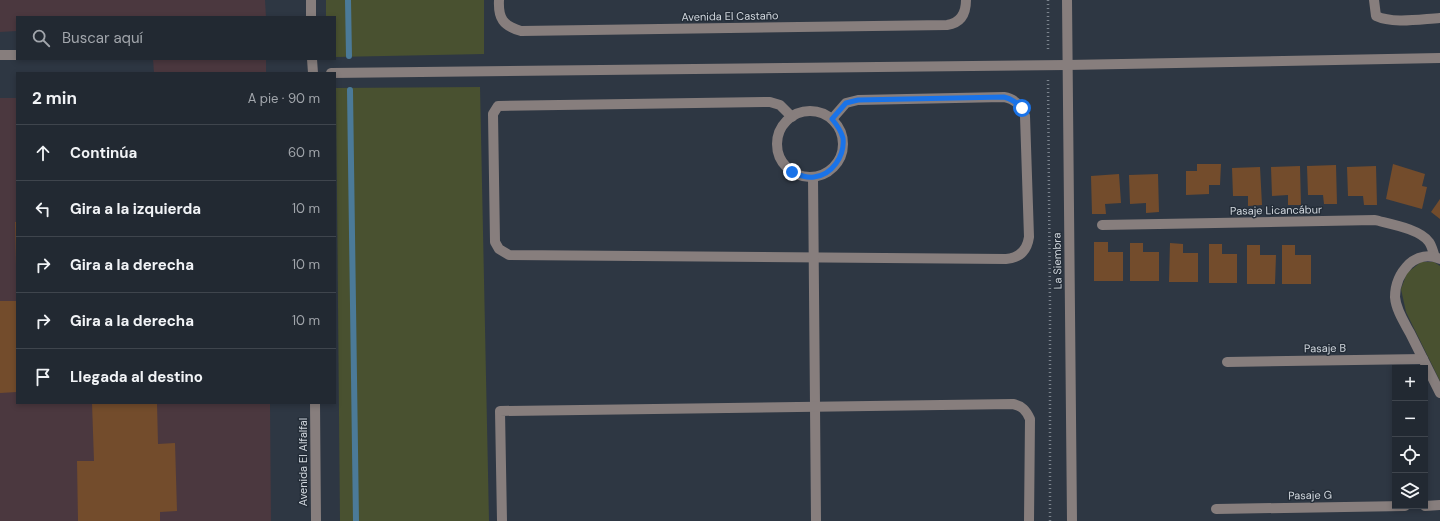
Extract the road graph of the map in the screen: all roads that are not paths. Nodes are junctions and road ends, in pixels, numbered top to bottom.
1 (311, 0) edge
2 (499, 0) edge
3 (966, 0) edge
4 (1067, 0) edge
5 (1374, 0) edge
6 (312, 16) edge
7 (1440, 18) edge
8 (0, 55) edge
9 (16, 55) edge
10 (1440, 58) edge
11 (312, 60) edge
12 (1067, 65) junction
13 (313, 72) edge
14 (336, 73) edge
15 (792, 117) junction
16 (832, 119) junction
17 (814, 177) junction
18 (1102, 225) dead end
19 (814, 258) junction
20 (1437, 258) edge
21 (1423, 359) junction
22 (1227, 362) dead end
23 (1440, 393) edge
24 (315, 404) edge
25 (815, 406) junction
26 (1392, 506) edge
27 (1428, 506) edge
28 (1440, 506) edge
29 (1216, 509) dead end
30 (316, 521) edge
31 (502, 521) edge
32 (816, 521) edge
33 (1029, 521) edge
34 (1072, 521) edge

1 - 6 street
2 - 3 street, Avenida El Castaño
4 - 12 street, La Siembra
5 - 7 street
8 - 9 street
10 - 12 street
11 - 13 street
12 - 14 street
12 - 34 street, La Siembra
15 - 16 street
15 - 17 street
15 - 19 street
16 - 17 street
16 - 19 street
17 - 19 street
18 - 20 street, Pasaje Licancábur
19 - 25 street
20 - 21 street
21 - 22 street, Pasaje B
21 - 23 street
24 - 30 street, Avenida El Alfalfal
25 - 31 street
25 - 32 street
25 - 33 street
26 - 29 street, Pasaje G
27 - 28 street

